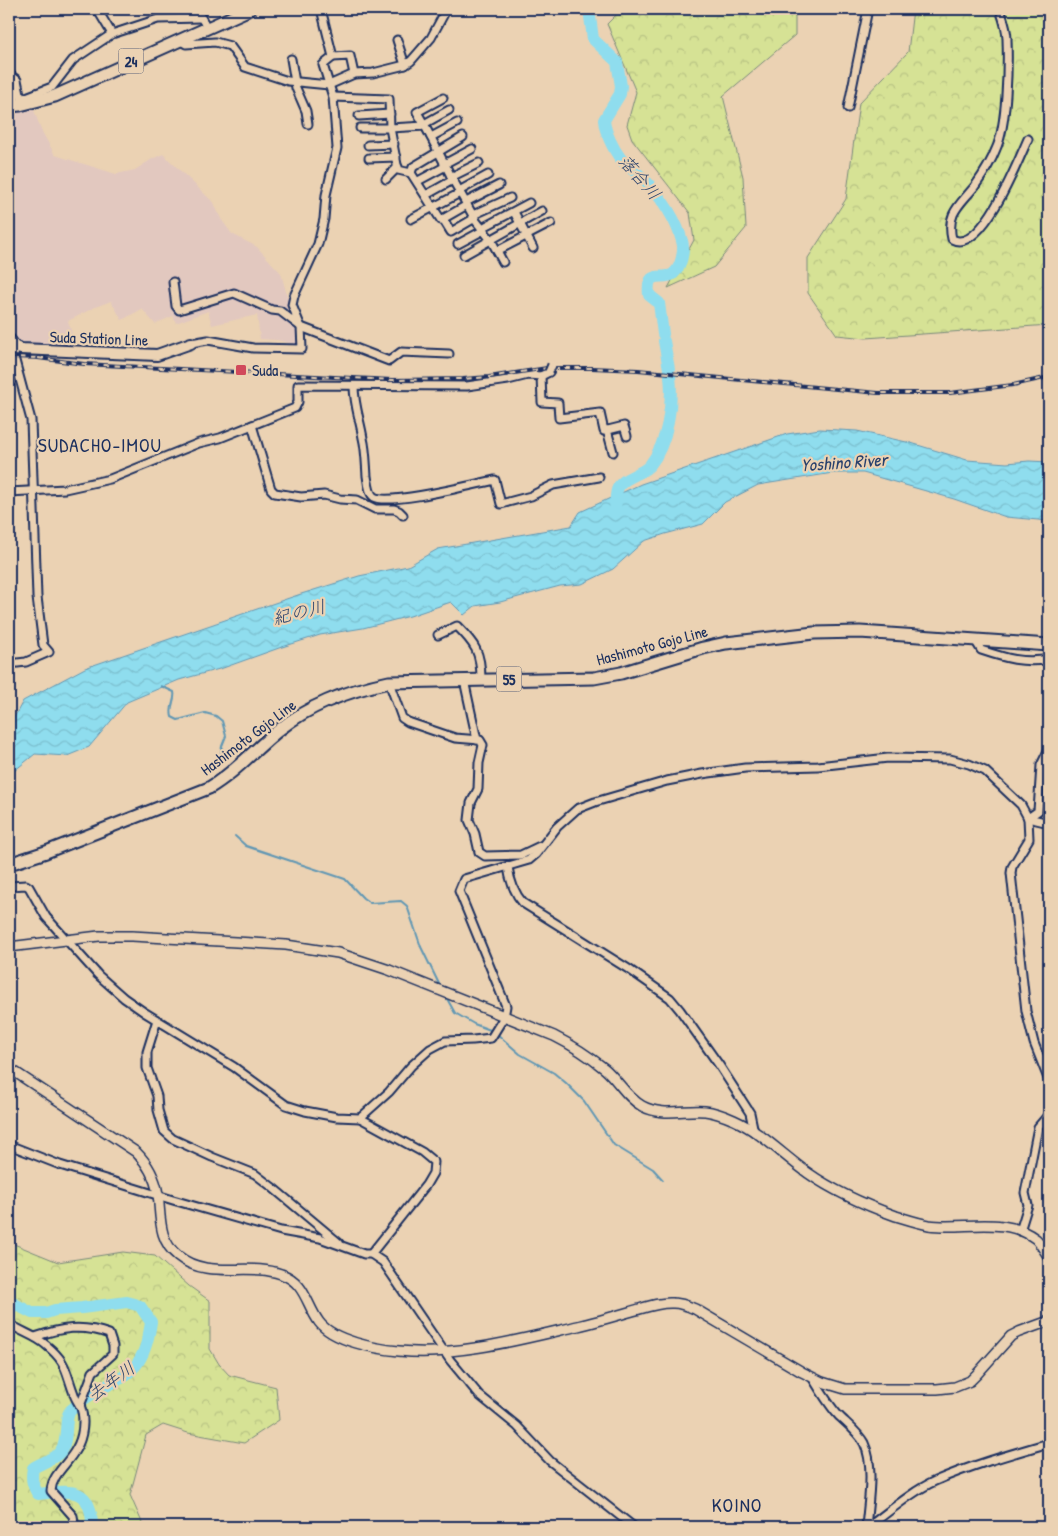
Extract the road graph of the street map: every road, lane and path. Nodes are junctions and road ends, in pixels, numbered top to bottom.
1 (97, 9) edge
2 (196, 9) edge
3 (250, 9) edge
4 (321, 9) edge
5 (868, 9) edge
6 (1000, 9) edge
7 (447, 10) edge
8 (201, 18) junction
9 (208, 29) junction
10 (112, 34) junction
11 (397, 40) dead end
12 (181, 41) junction
13 (333, 57) junction
14 (291, 59) dead end
15 (405, 65) junction
16 (9, 74) edge
17 (354, 74) junction
18 (295, 82) junction
19 (329, 85) junction
20 (333, 97) junction
21 (442, 98) dead end
22 (17, 103) edge
23 (848, 108) dead end
24 (449, 110) dead end
25 (390, 114) junction
26 (359, 116) dead end
27 (457, 123) dead end
28 (308, 124) dead end
29 (424, 125) junction
30 (360, 128) dead end
31 (390, 128) junction
32 (431, 137) junction
33 (463, 138) dead end
34 (1028, 139) dead end
35 (394, 144) junction
36 (368, 145) dead end
37 (472, 149) dead end
38 (438, 153) junction
39 (396, 157) junction
40 (369, 158) dead end
41 (479, 163) dead end
42 (445, 165) junction
43 (398, 167) junction
44 (412, 173) junction
45 (488, 175) dead end
46 (452, 178) junction
47 (386, 179) dead end
48 (418, 181) junction
49 (498, 185) dead end
50 (460, 192) junction
51 (426, 195) junction
52 (510, 198) dead end
53 (466, 203) junction
54 (529, 203) dead end
55 (434, 208) junction
56 (542, 210) dead end
57 (514, 212) junction
58 (474, 216) junction
59 (411, 219) dead end
60 (444, 219) junction
61 (520, 223) junction
62 (550, 223) dead end
63 (483, 229) junction
64 (527, 236) junction
65 (491, 240) junction
66 (458, 244) dead end
67 (533, 248) dead end
68 (497, 251) junction
69 (464, 255) dead end
70 (503, 262) dead end
71 (174, 282) dead end
72 (301, 327) junction
73 (12, 343) edge
74 (191, 343) joint
75 (449, 354) dead end
76 (552, 366) dead end
77 (541, 376) junction
78 (354, 386) junction
79 (252, 425) junction
80 (607, 430) junction
81 (627, 436) dead end
82 (613, 452) dead end
83 (599, 476) dead end
84 (33, 490) junction
85 (9, 492) edge
86 (403, 515) dead end
87 (438, 635) dead end
88 (976, 640) junction
89 (1049, 645) edge
90 (1049, 659) edge
91 (9, 664) edge
92 (464, 680) junction
93 (481, 680) junction
94 (389, 682) junction
95 (477, 740) junction
96 (1049, 749) edge
97 (1028, 818) junction
98 (1049, 823) edge
99 (543, 845) junction
100 (9, 864) edge
101 (508, 867) junction
102 (9, 886) edge
103 (67, 939) junction
104 (9, 947) edge
105 (504, 1017) junction
106 (157, 1020) junction
107 (9, 1068) edge
108 (1049, 1081) edge
109 (1049, 1114) edge
110 (360, 1118) junction
111 (754, 1132) junction
112 (9, 1145) edge
113 (158, 1194) junction
114 (1020, 1231) junction
115 (343, 1246) junction
116 (371, 1254) junction
117 (1049, 1257) edge
118 (1049, 1321) edge
119 (9, 1323) edge
120 (35, 1337) junction
121 (443, 1351) junction
122 (811, 1377) junction
123 (80, 1406) junction
124 (1049, 1443) edge
125 (75, 1527) edge
126 (634, 1527) edge
127 (867, 1527) edge

1 - 10 street
2 - 8 street
3 - 9 main road, 24
4 - 13 street
5 - 23 street
6 - 34 street
7 - 15 street
8 - 9 street
8 - 10 street
9 - 12 main road, 24
10 - 22 street
11 - 15 street
12 - 18 street
12 - 22 main road, 24
13 - 17 street
13 - 19 street
14 - 18 street
15 - 17 street
16 - 22 street
17 - 19 street
18 - 19 street
18 - 28 street
19 - 20 street
20 - 25 street
20 - 72 street
21 - 29 street
24 - 29 street
25 - 26 street
25 - 31 street
27 - 32 street
29 - 31 street
29 - 32 street
30 - 31 street
31 - 35 street
32 - 38 street
33 - 38 street
35 - 36 street
35 - 39 street
37 - 42 street
38 - 42 street
38 - 44 street
39 - 40 street
39 - 43 street
41 - 46 street
42 - 46 street
42 - 48 street
43 - 44 street
43 - 47 street
44 - 48 street
45 - 50 street
46 - 50 street
46 - 51 street
48 - 51 street
49 - 53 street
50 - 53 street
50 - 55 street
51 - 55 street
52 - 58 street
53 - 58 street
53 - 60 street
54 - 57 street
55 - 59 street
55 - 60 street
56 - 61 street
57 - 61 street
57 - 63 street
58 - 60 street
58 - 63 street
61 - 64 street
61 - 65 street
62 - 64 street
63 - 65 street
63 - 66 street
64 - 67 street
64 - 68 street
65 - 68 street
65 - 69 street
68 - 70 street
71 - 72 street
72 - 74 street
72 - 75 street
73 - 74 main road, Suda Station Line
73 - 84 street
76 - 77 street
77 - 78 street
77 - 80 street
78 - 79 street
78 - 83 street
79 - 84 street
79 - 86 street
80 - 81 street
80 - 82 street
84 - 85 street
84 - 91 street
87 - 93 street
88 - 89 main road, Hashimoto Gojo Line / 55
88 - 90 street
88 - 93 main road, Hashimoto Gojo Line / 55
92 - 93 main road, Hashimoto Gojo Line / 55
92 - 94 main road, Hashimoto Gojo Line / 55
92 - 95 street
94 - 95 street
94 - 100 main road, Hashimoto Gojo Line / 55
95 - 99 street
96 - 97 street
97 - 98 street
97 - 99 street
97 - 108 street
99 - 101 street
101 - 105 street
101 - 111 street
102 - 103 street
103 - 104 street
103 - 105 street
103 - 106 street
105 - 110 street
105 - 111 street
106 - 110 street
106 - 115 street
107 - 113 street
109 - 114 street
110 - 116 street
111 - 114 street
112 - 113 street
113 - 115 street
113 - 121 street
114 - 117 street
115 - 116 street
116 - 121 street
118 - 122 street
119 - 120 street
120 - 123 street
120 - 123 street
121 - 122 street
121 - 126 street
122 - 127 street
123 - 125 street
124 - 127 street

